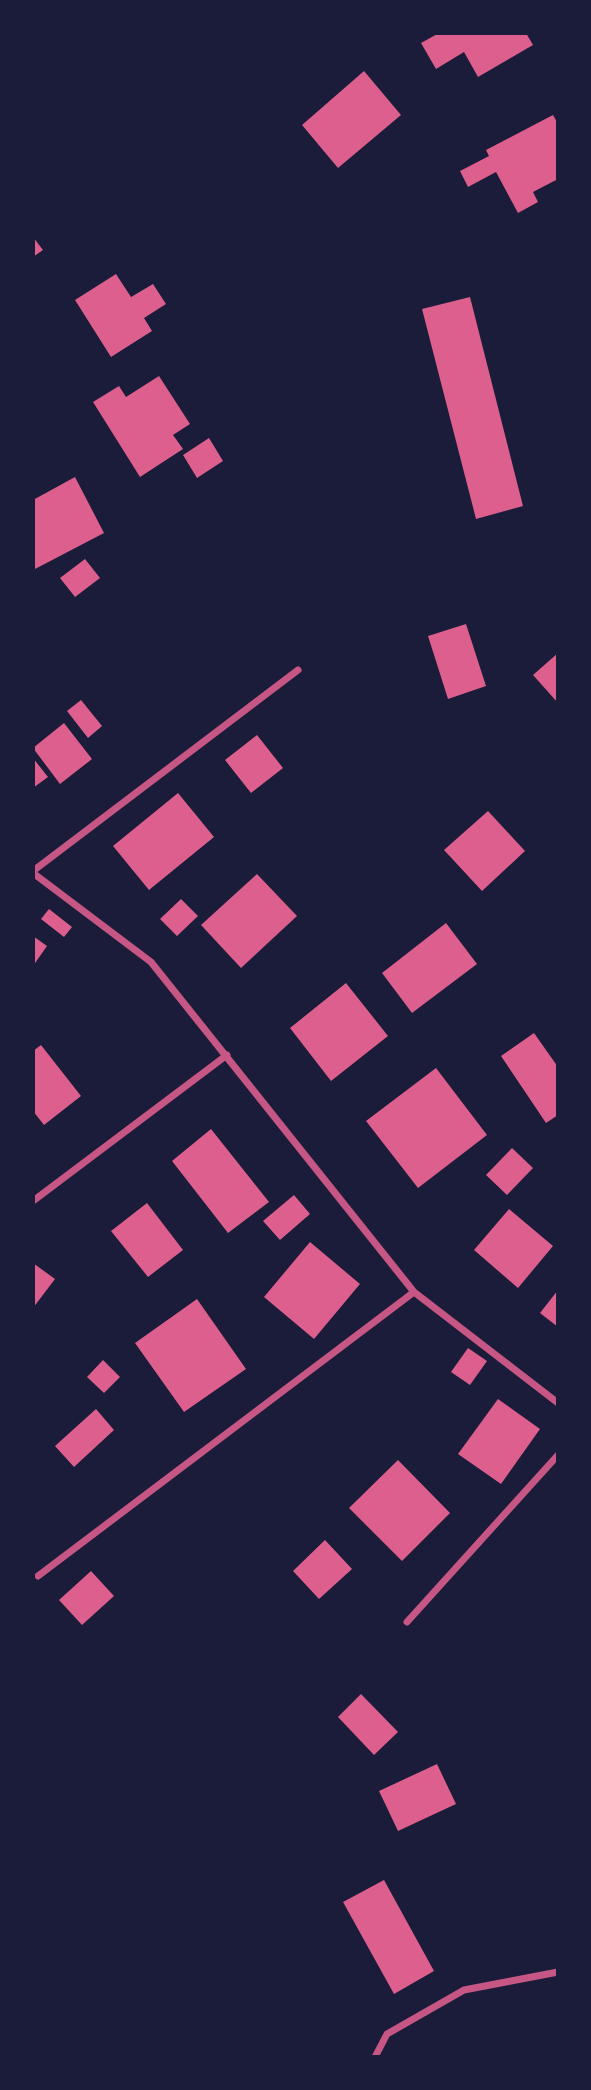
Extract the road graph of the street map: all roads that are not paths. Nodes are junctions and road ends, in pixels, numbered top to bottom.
1 (298, 670) dead end
2 (33, 872) edge
3 (227, 1055) junction
4 (33, 1201) edge
5 (414, 1292) junction
6 (558, 1404) edge
7 (558, 1455) edge
8 (38, 1576) dead end
9 (407, 1622) dead end
10 (558, 1972) edge
11 (375, 2057) edge

1 - 2 street
2 - 3 street
3 - 4 street
3 - 5 street
5 - 6 street
5 - 8 street
7 - 9 street
10 - 11 street

